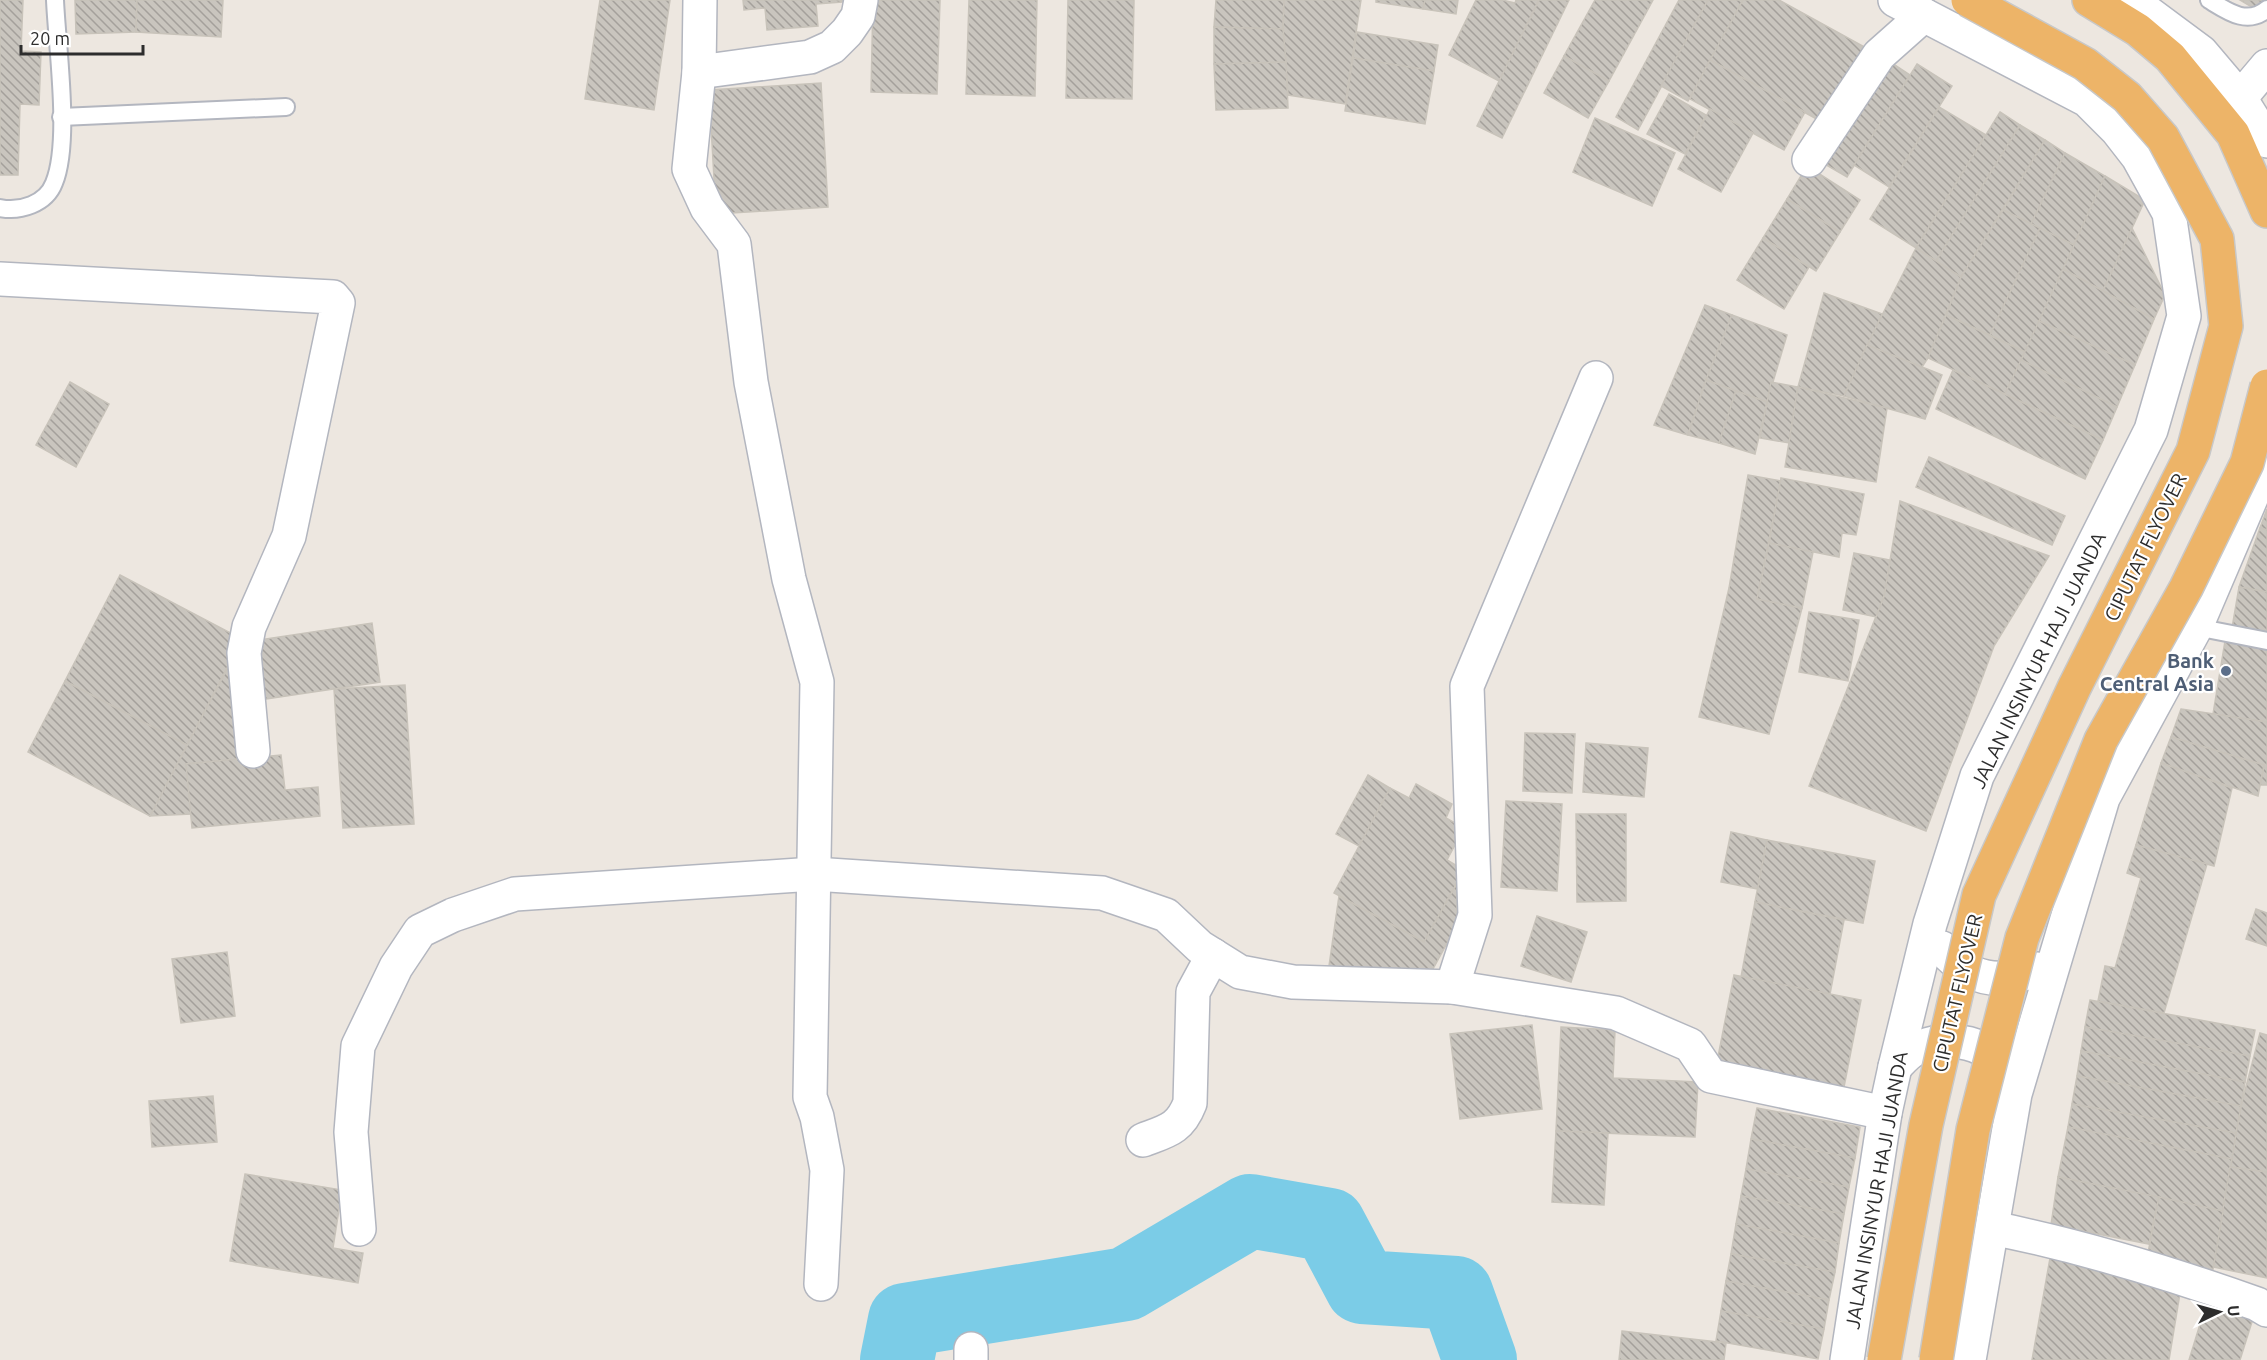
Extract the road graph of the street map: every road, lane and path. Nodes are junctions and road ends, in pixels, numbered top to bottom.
1 (55, 0) edge
2 (700, 0) edge
3 (861, 0) edge
4 (1895, 0) edge
5 (1968, 0) edge
6 (2089, 0) edge
7 (2131, 0) edge
8 (2209, 0) edge
9 (2267, 9) edge
10 (1924, 15) junction
11 (2267, 66) edge
12 (699, 72) junction
13 (2240, 98) junction
14 (286, 107) dead end
15 (61, 117) junction
16 (2267, 141) edge
17 (1809, 160) dead end
18 (0, 208) edge
19 (2267, 211) edge
20 (0, 279) edge
21 (1596, 378) dead end
22 (2267, 386) edge
23 (2267, 461) edge
24 (2196, 627) junction
25 (2267, 641) edge
26 (253, 751) dead end
27 (814, 874) junction
28 (1930, 924) junction
29 (2058, 950) junction
30 (1213, 955) junction
31 (1452, 987) junction
32 (1895, 1067) junction
33 (2015, 1094) junction
34 (1885, 1113) junction
35 (1143, 1140) dead end
36 (1992, 1228) junction
37 (358, 1229) dead end
38 (820, 1284) dead end
39 (2267, 1310) edge
40 (1847, 1360) edge
41 (1884, 1360) edge
42 (1936, 1360) edge
43 (1969, 1360) edge

1 - 15 lane
2 - 12 street
3 - 12 street
4 - 10 street
5 - 41 highway, CIPUTAT FLYOVER, bridge
6 - 19 highway
7 - 13 street
8 - 9 lane
10 - 17 street
10 - 28 street, JALAN INSINYUR HAJI JUANDA
11 - 13 street
12 - 27 street
13 - 16 street
14 - 15 lane
15 - 18 lane
20 - 26 street
21 - 31 street
22 - 42 highway, bridge
23 - 24 street
24 - 25 lane
24 - 29 street
27 - 30 street
27 - 37 street
27 - 38 street
28 - 29 street
28 - 32 street, JALAN INSINYUR HAJI JUANDA
29 - 33 street
30 - 31 street
30 - 35 street
31 - 34 street
32 - 33 street
32 - 34 street, JALAN INSINYUR HAJI JUANDA
33 - 36 street
34 - 40 street, JALAN INSINYUR HAJI JUANDA
36 - 39 street
36 - 43 street

